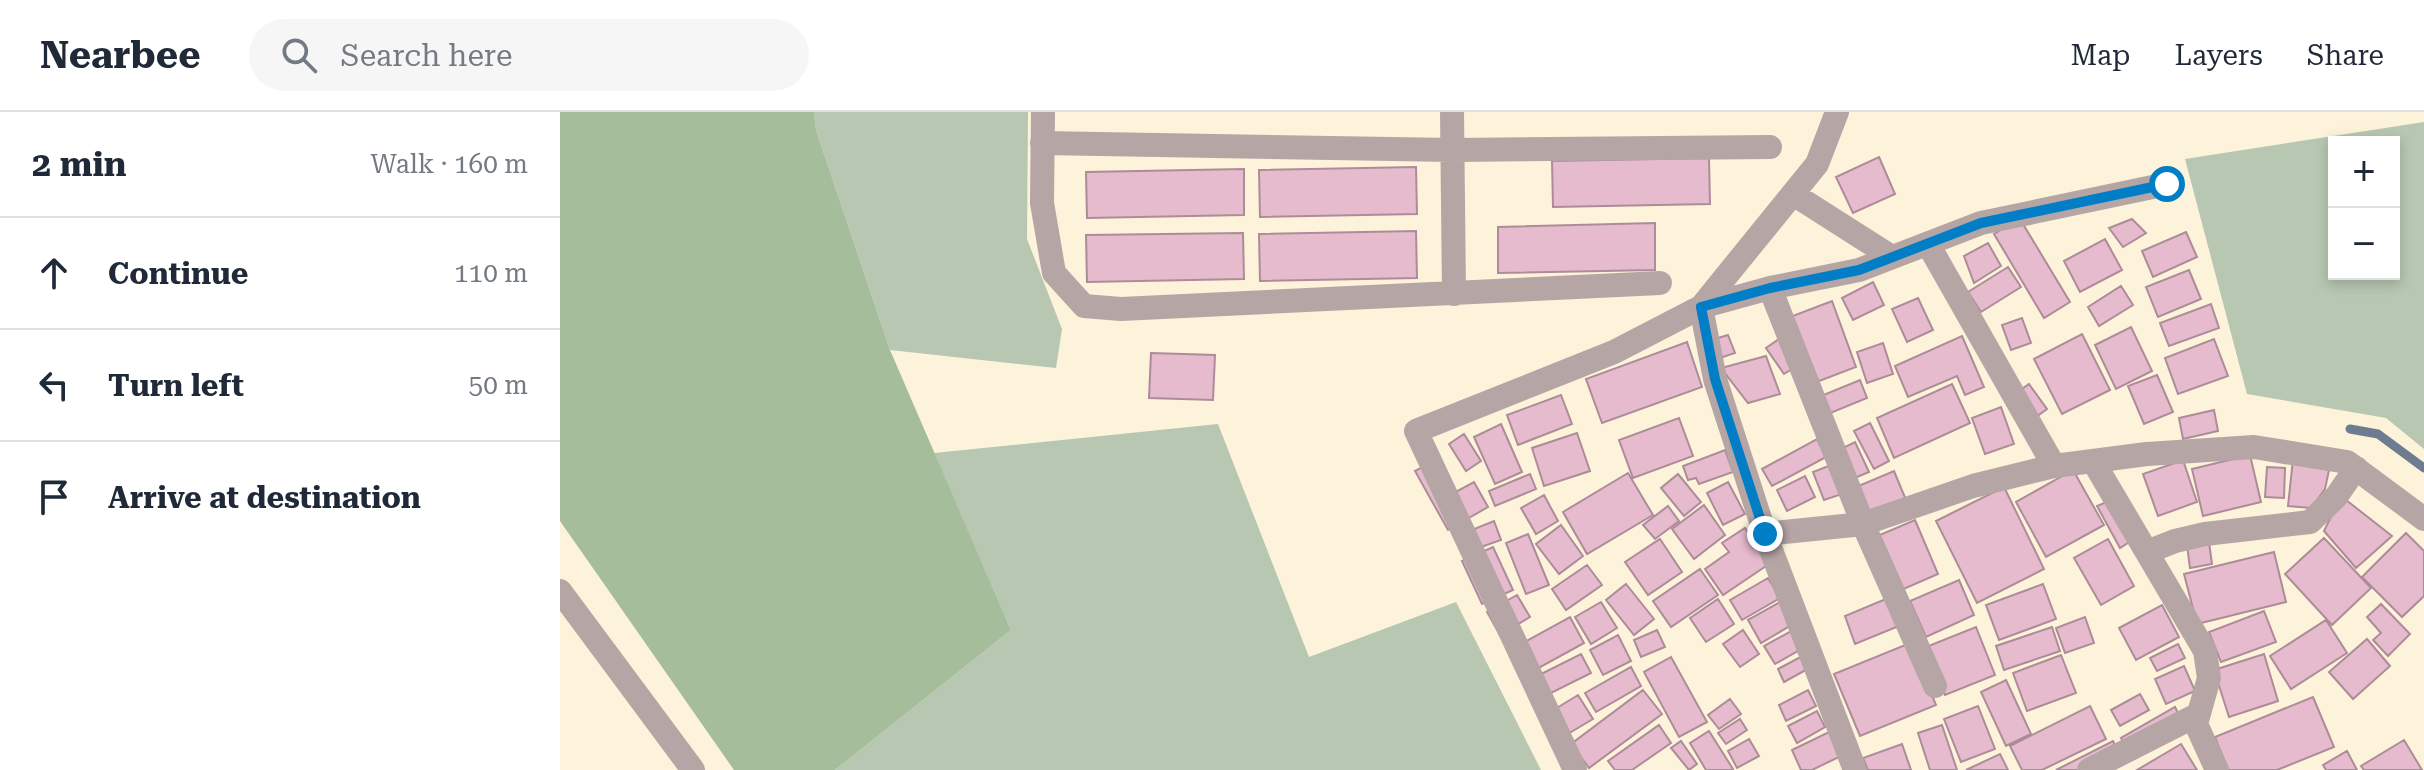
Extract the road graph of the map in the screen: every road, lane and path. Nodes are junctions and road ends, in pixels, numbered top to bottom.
1 (1043, 112) edge
2 (1452, 112) edge
3 (1837, 112) edge
4 (1042, 143) junction
5 (1770, 147) dead end
6 (1452, 150) junction
7 (2167, 184) dead end
8 (1793, 194) junction
9 (1928, 244) junction
10 (1892, 257) junction
11 (1660, 283) dead end
12 (1770, 288) junction
13 (1454, 294) junction
14 (1701, 307) junction
15 (2093, 461) junction
16 (2054, 466) junction
17 (2356, 468) junction
18 (2424, 519) edge
19 (1863, 524) junction
20 (1765, 534) junction
21 (2147, 552) junction
22 (560, 591) edge
23 (1935, 686) dead end
24 (2197, 715) junction
25 (693, 770) edge
26 (1575, 770) edge
27 (1855, 770) edge
28 (2089, 770) edge
29 (2217, 770) edge

1 - 4 street
2 - 6 street
3 - 8 street
4 - 6 street
4 - 13 street
5 - 6 street
6 - 13 street
7 - 9 street
8 - 10 street
8 - 14 street
9 - 10 street
9 - 16 street
10 - 12 street
11 - 13 street
12 - 14 street
12 - 19 street
14 - 20 street
14 - 26 street
15 - 16 street
15 - 17 street
15 - 21 street
16 - 19 street
17 - 18 street
17 - 21 street
19 - 20 street
19 - 23 street
20 - 27 street
21 - 24 street
22 - 25 street
24 - 28 street
24 - 29 street

